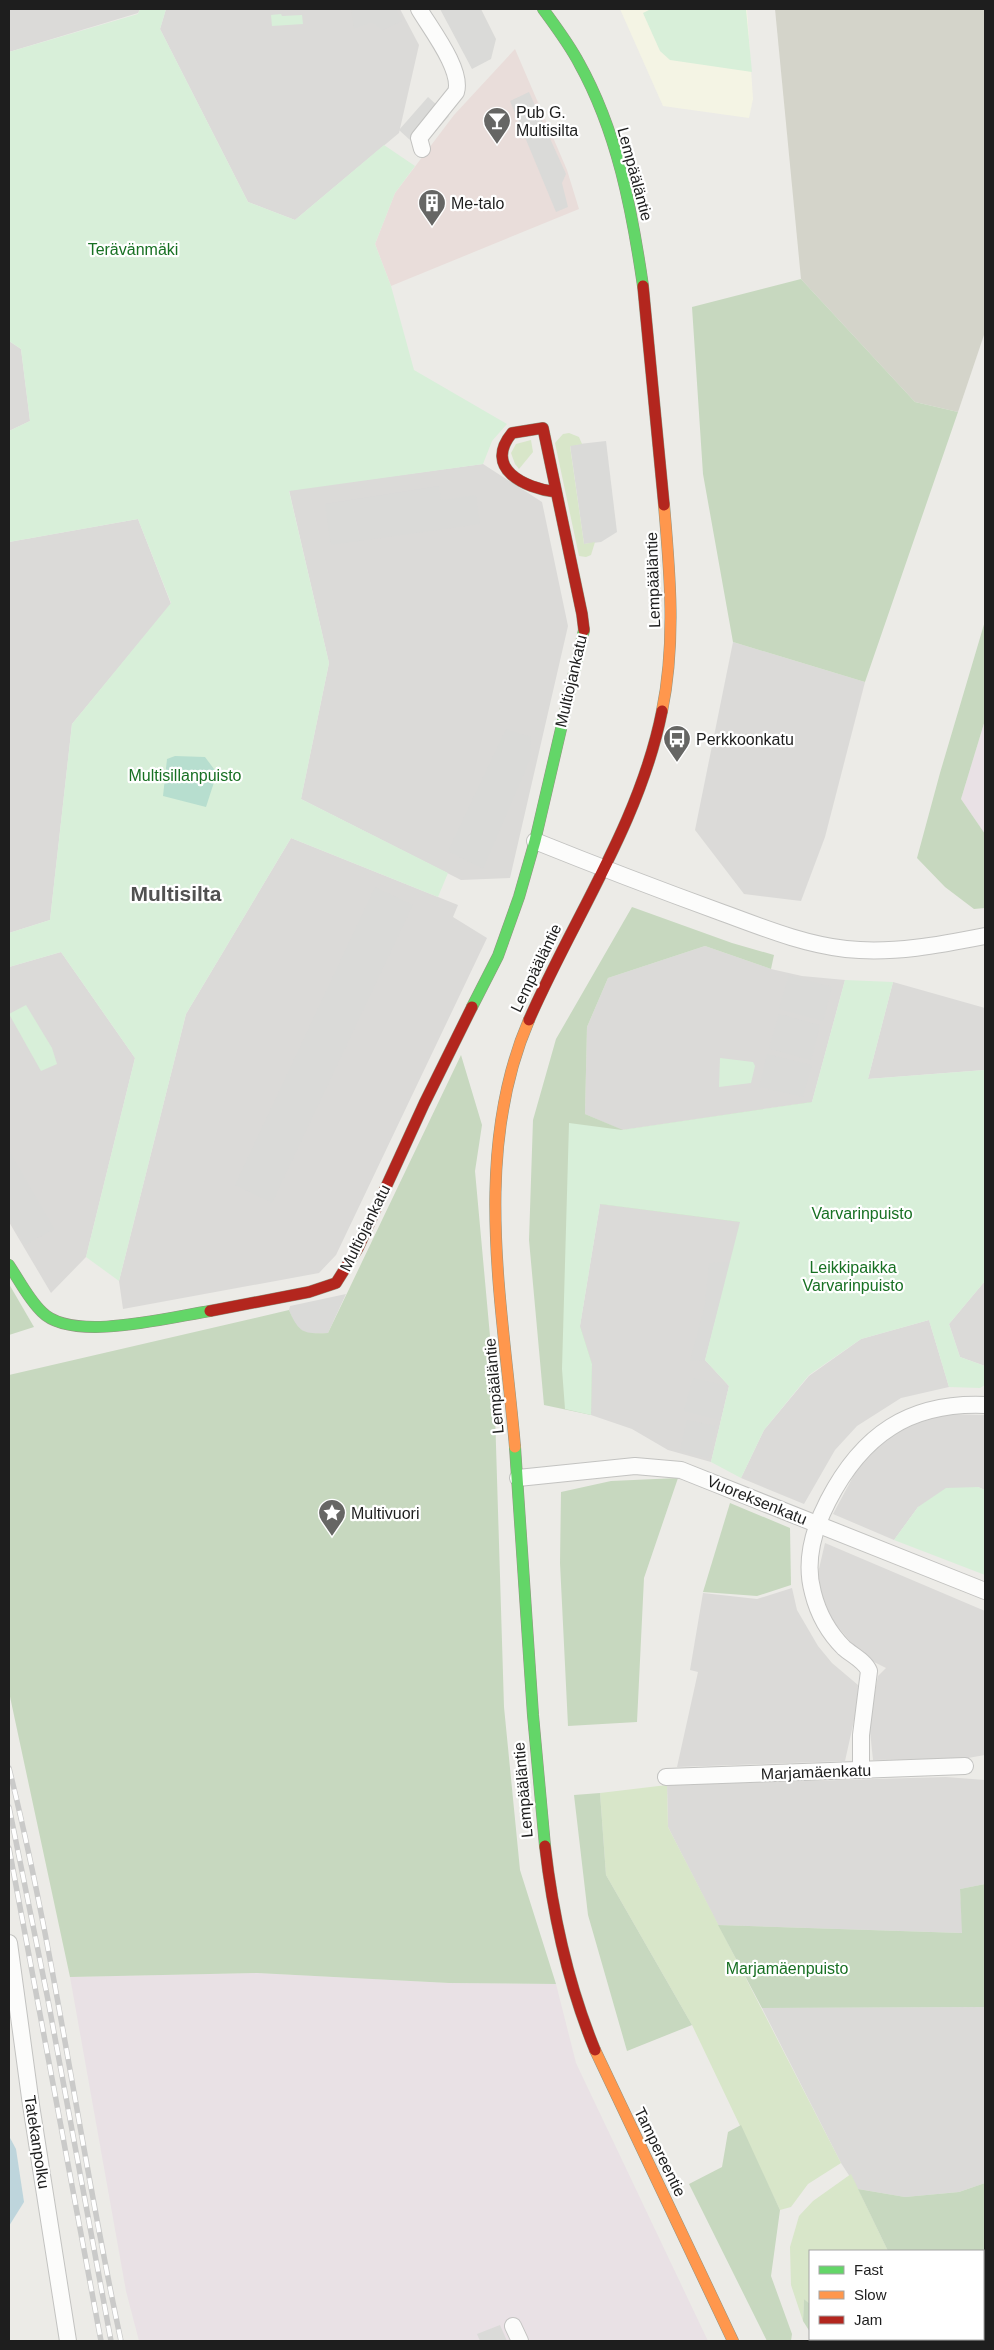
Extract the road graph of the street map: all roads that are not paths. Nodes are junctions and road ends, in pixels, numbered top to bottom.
1 (419, 9) edge
2 (543, 9) edge
3 (422, 149) dead end
4 (556, 492) junction
5 (535, 841) junction
6 (604, 868) junction
7 (984, 939) edge
8 (9, 1265) edge
9 (985, 1405) edge
10 (518, 1478) junction
11 (817, 1524) junction
12 (985, 1591) edge
13 (965, 1766) dead end
14 (861, 1769) junction
15 (666, 1777) dead end
16 (9, 1943) edge
17 (568, 1973) joint
18 (513, 2326) dead end
19 (68, 2341) edge
20 (520, 2341) edge
21 (733, 2341) edge

1 - 3 street
2 - 6 main road, Lempääläntie
4 - 4 main road, Multiojankatu
4 - 5 main road, Multiojankatu
5 - 6 street
5 - 8 main road, Multiojankatu
6 - 7 street
6 - 10 main road, Lempääläntie
9 - 11 street
10 - 11 street, Vuoreksenkatu
10 - 17 main road, Lempääläntie
11 - 12 street, Vuoreksenkatu
11 - 14 street
13 - 14 street, Marjamäenkatu
14 - 15 street, Marjamäenkatu
16 - 19 street, Tatekanpolku
17 - 21 main road, Tampereentie
18 - 20 street

